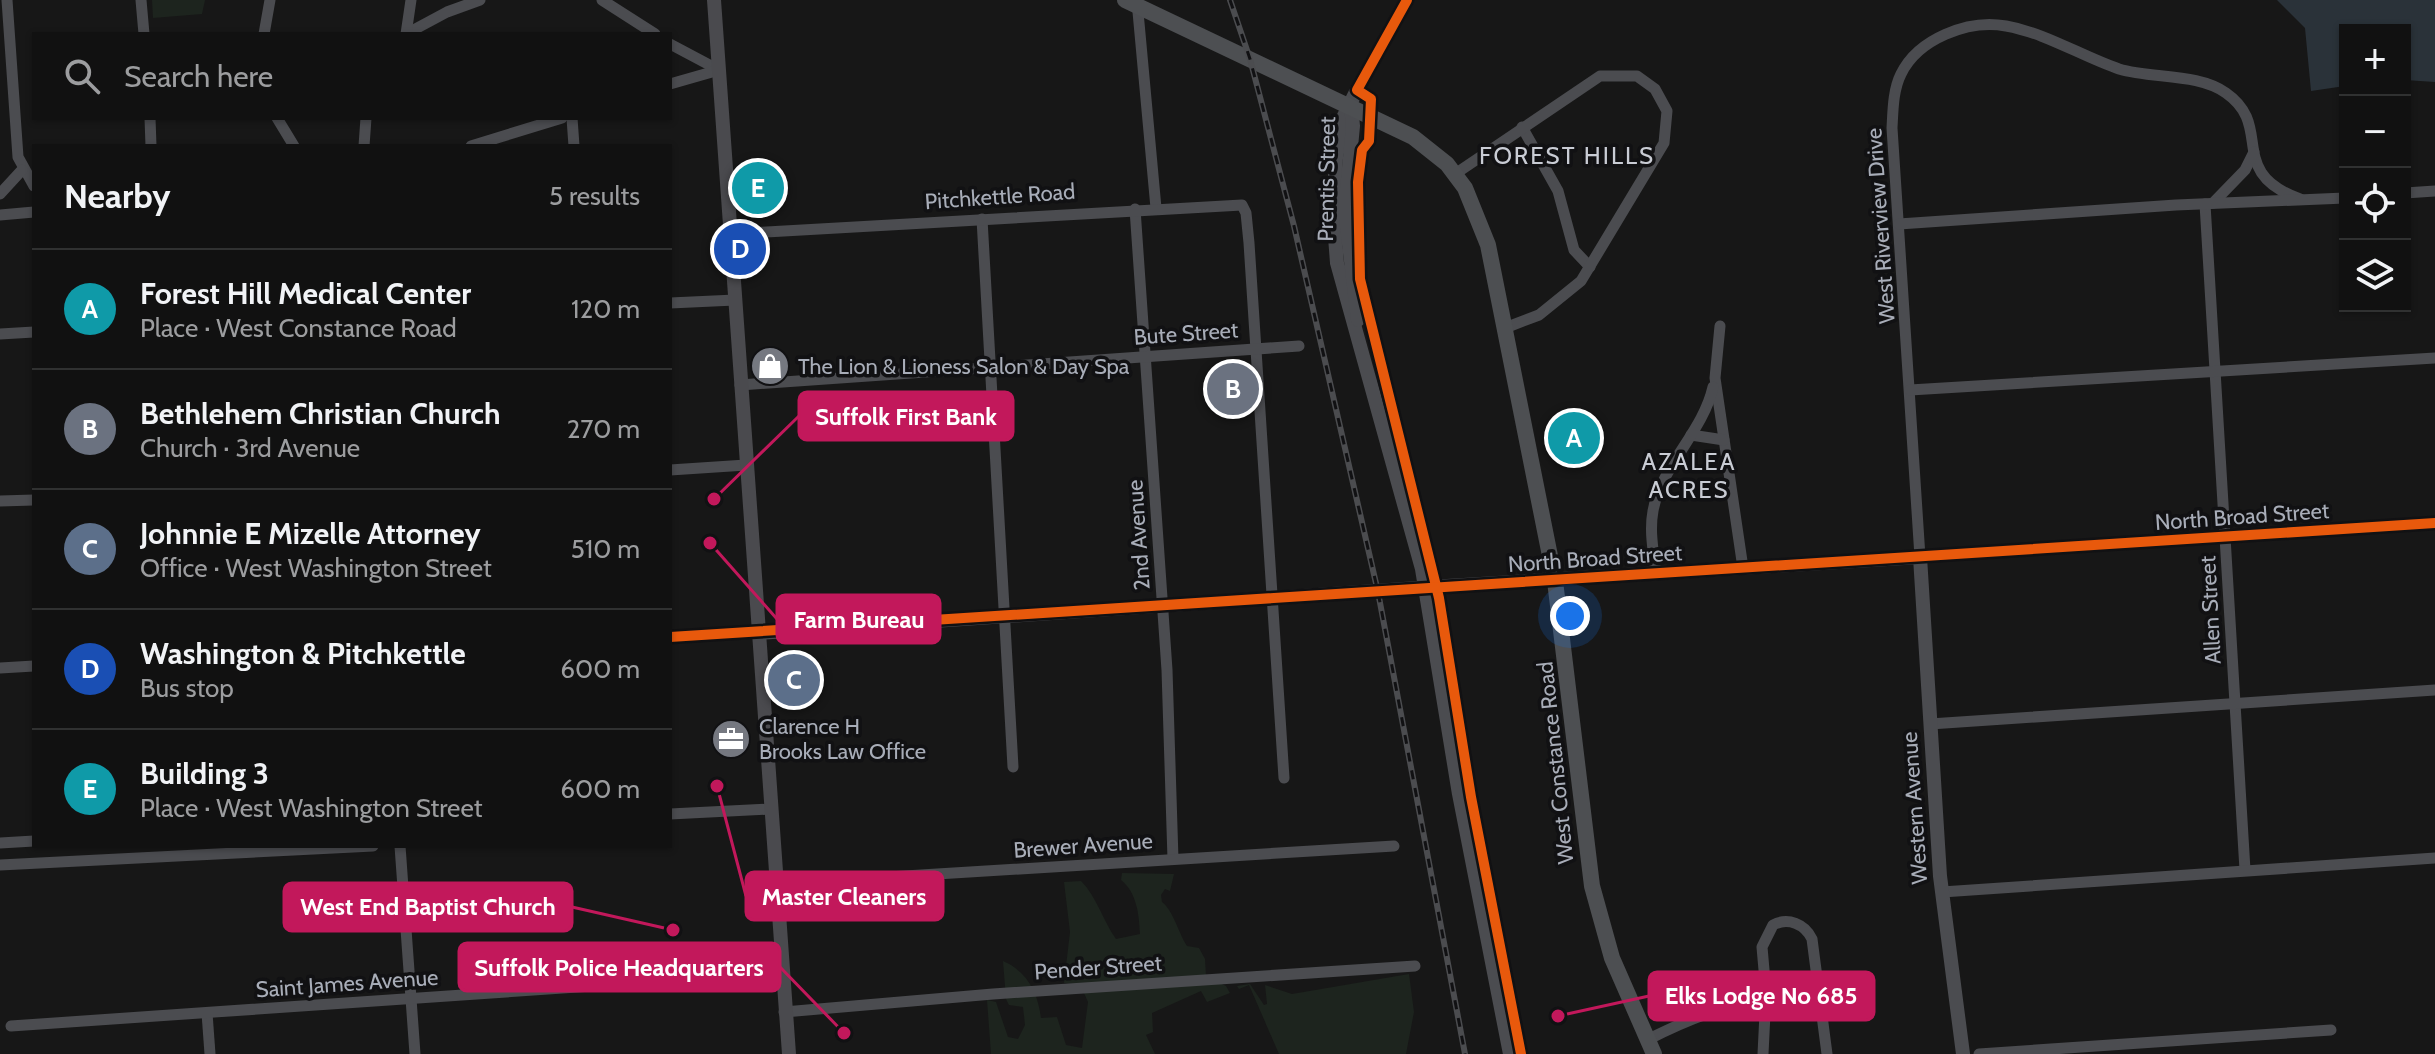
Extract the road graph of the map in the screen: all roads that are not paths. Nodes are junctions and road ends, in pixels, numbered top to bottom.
1 (7, 0) edge
2 (141, 0) edge
3 (270, 0) edge
4 (411, 0) edge
5 (480, 0) edge
6 (602, 0) edge
7 (714, 0) edge
8 (1407, 0) edge
9 (1133, 2) edge
10 (144, 32) edge
11 (264, 32) edge
12 (406, 32) edge
13 (410, 32) edge
14 (652, 32) edge
15 (672, 45) edge
16 (719, 70) junction
17 (672, 83) edge
18 (1354, 98) junction
19 (150, 120) edge
20 (278, 120) edge
21 (366, 120) edge
22 (556, 120) edge
23 (572, 120) edge
24 (1522, 127) junction
25 (151, 144) edge
26 (293, 144) edge
27 (364, 144) edge
28 (478, 144) edge
29 (574, 144) edge
30 (2254, 151) junction
31 (22, 170) junction
32 (1455, 174) junction
33 (32, 183) edge
34 (2435, 191) edge
35 (2411, 193) edge
36 (0, 194) edge
37 (2339, 198) edge
38 (2300, 199) junction
39 (2209, 203) junction
40 (1156, 208) junction
41 (1135, 209) junction
42 (32, 212) edge
43 (0, 215) edge
44 (982, 219) junction
45 (1899, 224) junction
46 (731, 234) junction
47 (1590, 267) junction
48 (735, 300) junction
49 (672, 303) edge
50 (1720, 326) dead end
51 (1505, 328) junction
52 (32, 332) edge
53 (0, 334) edge
54 (1299, 346) dead end
55 (1256, 349) junction
56 (1145, 356) junction
57 (2435, 358) edge
58 (989, 367) junction
59 (2216, 369) junction
60 (1715, 378) junction
61 (740, 385) junction
62 (1910, 390) junction
63 (1691, 435) junction
64 (1724, 440) junction
65 (746, 465) junction
66 (672, 470) edge
67 (32, 500) edge
68 (0, 501) edge
69 (2435, 523) edge
70 (2226, 537) junction
71 (1920, 557) junction
72 (1743, 568) junction
73 (1656, 574) junction
74 (1555, 581) junction
75 (1273, 599) junction
76 (1163, 607) junction
77 (1003, 616) junction
78 (758, 633) junction
79 (672, 637) edge
80 (32, 666) edge
81 (0, 668) edge
82 (2435, 690) edge
83 (2236, 703) junction
84 (1930, 724) junction
85 (1013, 767) dead end
86 (1284, 778) dead end
87 (770, 809) junction
88 (672, 814) edge
89 (32, 841) edge
90 (0, 843) edge
91 (1394, 846) dead end
92 (296, 848) edge
93 (400, 848) edge
94 (180, 851) edge
95 (2435, 858) edge
96 (1173, 859) junction
97 (0, 865) edge
98 (2245, 870) junction
99 (775, 884) junction
100 (1942, 892) junction
101 (1415, 966) dead end
102 (781, 973) junction
103 (411, 999) junction
104 (1766, 1002) junction
105 (784, 1012) junction
106 (207, 1013) junction
107 (11, 1026) dead end
108 (2331, 1030) dead end
109 (1651, 1047) edge
110 (210, 1054) edge
111 (415, 1054) edge
112 (789, 1054) edge
113 (1510, 1054) edge
114 (1763, 1054) edge
115 (1827, 1054) edge
116 (1963, 1054) edge
117 (1979, 1054) edge

1 - 31 street
2 - 10 street
3 - 11 street
4 - 12 street
5 - 13 street
6 - 14 street
7 - 16 main road
8 - 18 main road
9 - 18 main road, West Constance Road
9 - 40 street
15 - 16 street
16 - 17 street
16 - 46 main road
18 - 32 main road, West Constance Road
18 - 113 street, Prentis Street
19 - 25 street
20 - 26 street
21 - 27 street
22 - 28 street
23 - 29 street
24 - 32 street
24 - 47 street
24 - 47 street
30 - 38 street, West Riverview Drive
30 - 39 street
30 - 45 street, West Riverview Drive
31 - 33 street
31 - 36 street
32 - 51 main road, West Constance Road
34 - 35 street
37 - 38 street
38 - 39 street
39 - 45 street
39 - 59 street, Allen Street
40 - 41 street, Pitchkettle Road
40 - 55 street, Pitchkettle Road
41 - 44 street, Pitchkettle Road
41 - 56 street, 2nd Avenue
42 - 43 street
44 - 46 street, Pitchkettle Road
44 - 58 street
45 - 62 street, West Riverview Drive
46 - 48 main road
47 - 51 street
48 - 49 street
48 - 61 main road
50 - 60 street
51 - 74 main road, West Constance Road
52 - 53 street
54 - 55 street, Bute Street
55 - 56 street, Bute Street
55 - 75 street
56 - 58 street, Bute Street
56 - 76 street, 2nd Avenue
57 - 59 street
58 - 61 street, Bute Street
58 - 77 street
59 - 62 street
59 - 70 street, Allen Street
60 - 63 street
60 - 64 street
61 - 65 main road
62 - 71 street, West Riverview Drive
63 - 64 street
63 - 73 street
64 - 72 street
65 - 66 street
65 - 78 main road
67 - 68 street
69 - 70 street, North Broad Street
70 - 71 street, North Broad Street
70 - 83 street, Allen Street
71 - 72 street, North Broad Street
71 - 84 street, Western Avenue
72 - 73 street, North Broad Street
73 - 74 street, North Broad Street
74 - 75 street, North Broad Street, bridge
74 - 109 main road, West Constance Road
75 - 76 street, North Broad Street
75 - 86 street
76 - 77 street, North Broad Street
76 - 96 street, 2nd Avenue
77 - 78 street, North Broad Street
77 - 85 street
78 - 79 street
78 - 87 main road
80 - 81 street
82 - 83 street
83 - 84 street
83 - 98 street, Allen Street
84 - 100 street, Western Avenue
87 - 88 street
87 - 99 main road
89 - 90 street
91 - 96 street, Brewer Avenue
92 - 94 street
93 - 103 street
94 - 97 street
95 - 98 street
96 - 99 street, Brewer Avenue
98 - 100 street
99 - 102 main road
100 - 116 street, Western Avenue
101 - 105 street, Pender Street
102 - 103 street, Saint James Avenue
102 - 105 main road
103 - 106 street, Saint James Avenue
103 - 111 street
104 - 109 street
104 - 114 street
104 - 115 street
105 - 112 main road
106 - 107 street, Saint James Avenue
106 - 110 street
108 - 117 street

